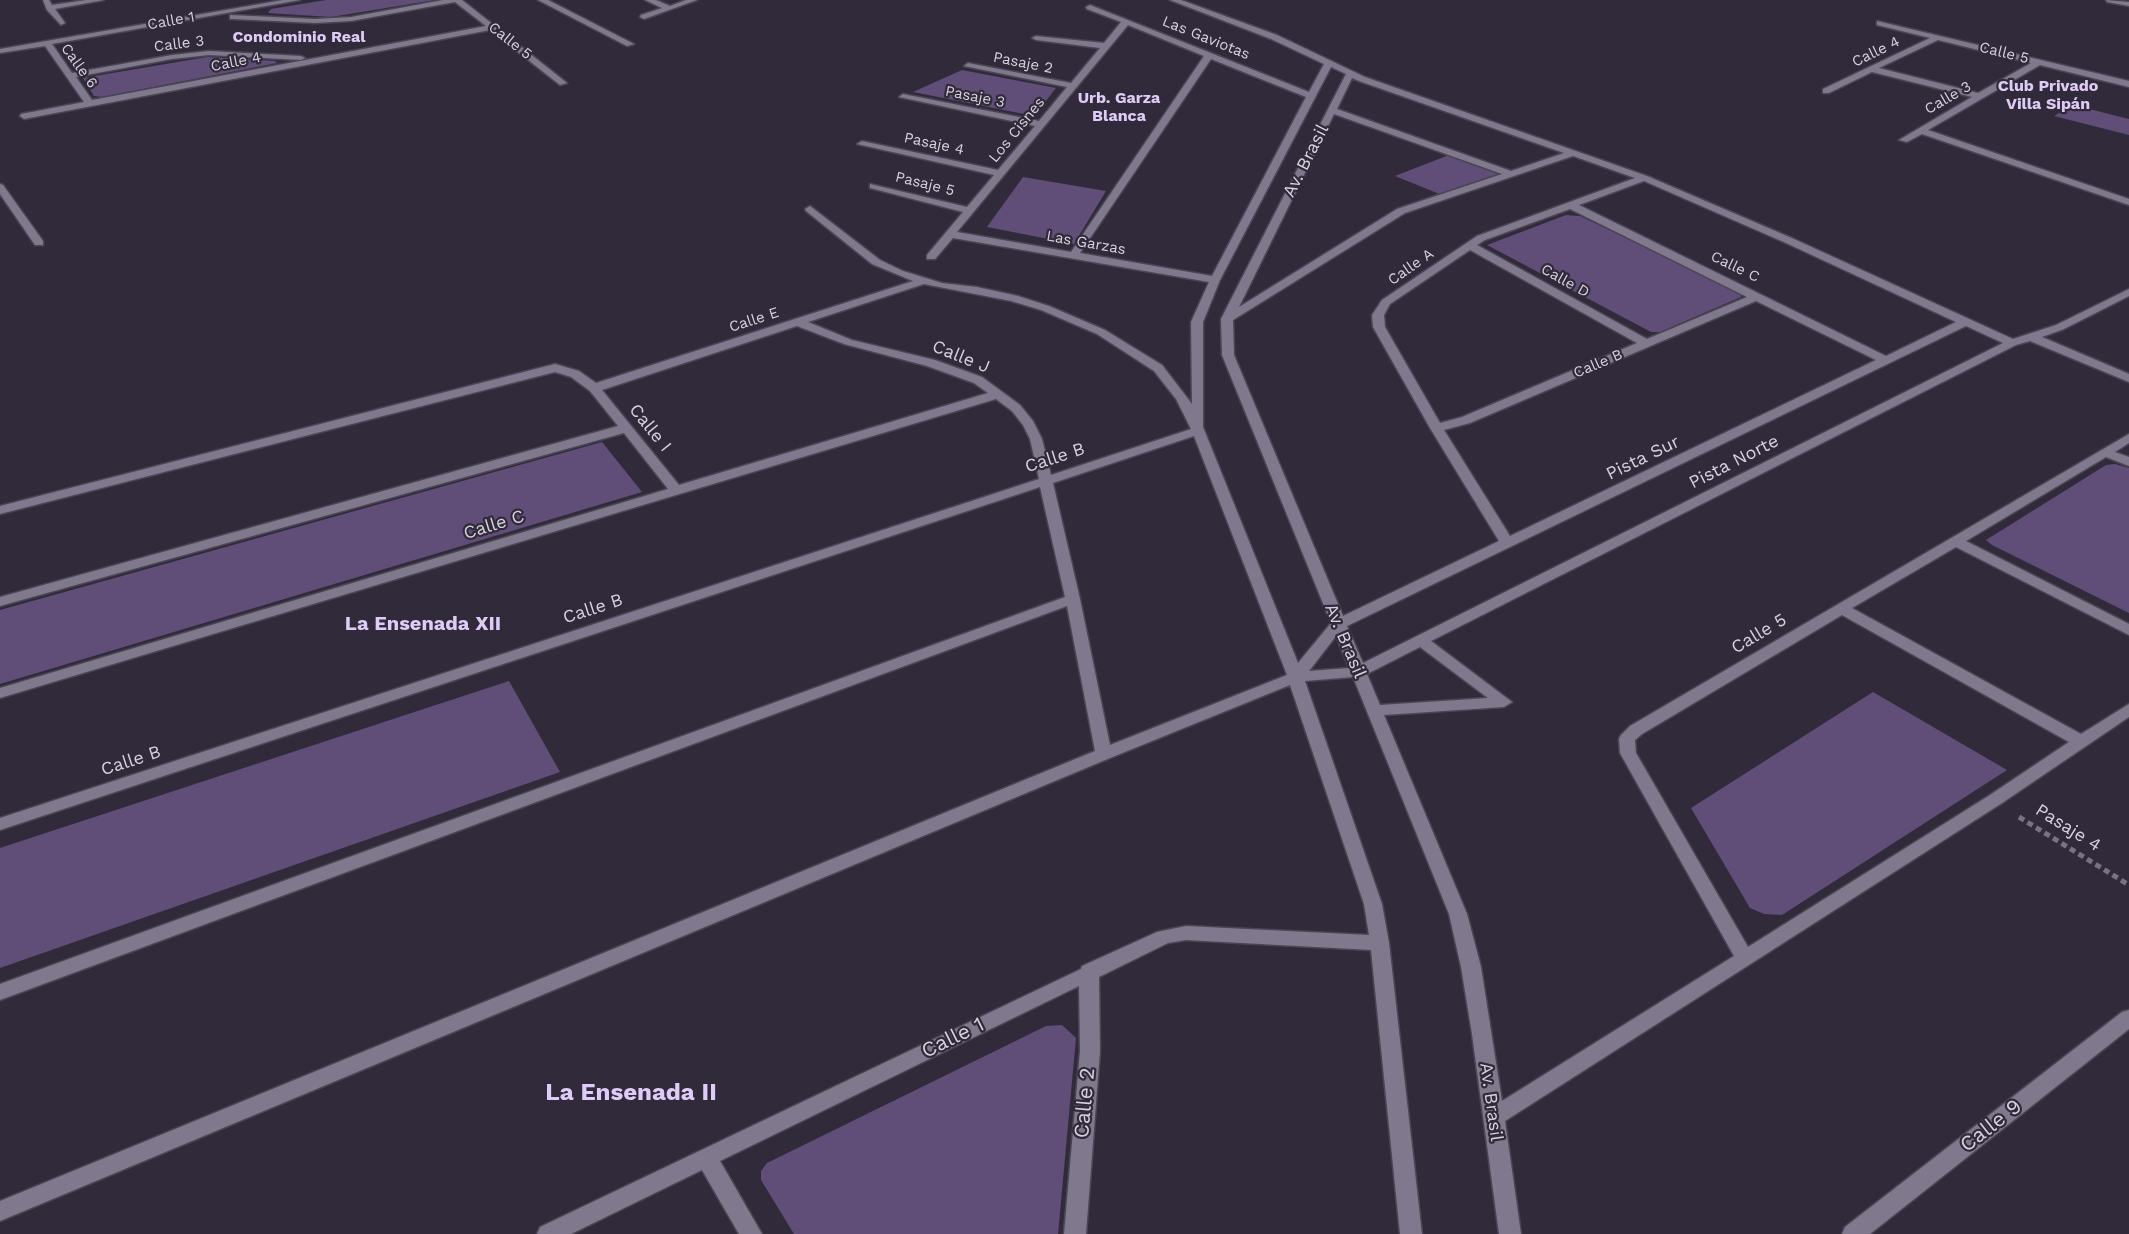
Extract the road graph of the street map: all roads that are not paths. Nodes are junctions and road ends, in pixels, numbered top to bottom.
1 (44, 0) edge
2 (100, 0) edge
3 (296, 0) edge
4 (457, 0) edge
5 (542, 0) edge
6 (649, 0) edge
7 (693, 0) edge
8 (1174, 0) edge
9 (2110, 0) edge
10 (2129, 4) edge
11 (1090, 7) dead end
12 (50, 8) junction
13 (669, 8) junction
14 (203, 16) junction
15 (644, 17) dead end
16 (1126, 22) junction
17 (61, 23) dead end
18 (1880, 23) dead end
19 (494, 27) junction
20 (1937, 37) junction
21 (1036, 38) dead end
22 (47, 43) junction
23 (630, 44) dead end
24 (1106, 46) junction
25 (0, 51) edge
26 (1209, 55) junction
27 (328, 59) junction
28 (2038, 62) junction
29 (1328, 64) junction
30 (968, 66) dead end
31 (1871, 69) junction
32 (1350, 74) junction
33 (69, 76) junction
34 (563, 83) dead end
35 (2129, 84) edge
36 (1072, 86) junction
37 (1827, 91) dead end
38 (1311, 96) junction
39 (1978, 96) junction
40 (903, 97) dead end
41 (90, 104) junction
42 (1332, 110) junction
43 (24, 116) dead end
44 (1041, 124) junction
45 (1920, 130) junction
46 (1904, 140) dead end
47 (862, 144) dead end
48 (1574, 153) junction
49 (1001, 174) junction
50 (1511, 174) junction
51 (1644, 178) junction
52 (873, 186) dead end
53 (0, 187) edge
54 (2129, 202) edge
55 (1570, 205) junction
56 (810, 209) dead end
57 (970, 211) junction
58 (951, 234) junction
59 (39, 243) dead end
60 (1469, 245) junction
61 (1073, 256) junction
62 (931, 257) dead end
63 (1215, 280) junction
64 (923, 281) junction
65 (2129, 292) edge
66 (1758, 296) junction
67 (1227, 319) junction
68 (798, 322) junction
69 (1965, 322) junction
70 (2034, 338) junction
71 (1647, 344) junction
72 (2012, 344) junction
73 (1885, 360) junction
74 (2129, 378) edge
75 (594, 388) junction
76 (999, 394) junction
77 (627, 428) junction
78 (1436, 428) junction
79 (1198, 431) junction
80 (2129, 438) edge
81 (2105, 452) junction
82 (2129, 462) edge
83 (1046, 481) junction
84 (677, 490) junction
85 (0, 510) edge
86 (1955, 541) junction
87 (1508, 544) junction
88 (1072, 599) junction
89 (0, 602) edge
90 (1841, 608) junction
91 (1337, 625) junction
92 (2129, 630) edge
93 (1420, 640) junction
94 (1358, 672) junction
95 (1296, 677) junction
96 (0, 693) edge
97 (2129, 709) edge
98 (1373, 711) junction
99 (2081, 741) junction
100 (1104, 754) junction
101 (0, 824) edge
102 (1380, 943) junction
103 (1745, 958) junction
104 (1089, 971) junction
105 (0, 992) edge
106 (2129, 1018) edge
107 (1493, 1118) junction
108 (707, 1158) junction
109 (0, 1211) edge
110 (548, 1234) edge
111 (751, 1234) edge
112 (1075, 1234) edge
113 (1411, 1234) edge
114 (1510, 1234) edge
115 (1853, 1234) edge

1 - 12 street
2 - 12 street
3 - 14 street, Calle 1
4 - 14 street
4 - 19 street, Calle 5
5 - 23 street
6 - 13 street
7 - 13 street
8 - 29 street
9 - 10 street
11 - 16 street, Las Gaviotas
12 - 17 street
13 - 15 street
14 - 22 street, Calle 1
16 - 24 street, Los Cisnes
16 - 26 street, Las Gaviotas
18 - 20 street, Calle 5
19 - 27 street, Calle 4
19 - 34 street, Calle 5
20 - 28 street, Calle 5
20 - 31 street, Calle 4
21 - 24 street
22 - 25 street, Calle 1
22 - 33 street, Calle 6
24 - 36 street, Los Cisnes
26 - 38 street, Las Gaviotas
26 - 61 street
27 - 33 street, Calle 3
27 - 41 street, Calle 4
28 - 35 street, Calle 5
28 - 39 street, Calle 3
29 - 32 street
29 - 38 street, Av. Brasil
30 - 36 street, Pasaje 2
31 - 37 street, Calle 4
31 - 39 street
32 - 42 street, Av. Brasil
32 - 48 street
33 - 41 street, Calle 6
36 - 44 street, Los Cisnes
38 - 63 street, Av. Brasil
39 - 45 street, Calle 3
40 - 44 street, Pasaje 3
41 - 43 street, Calle 4
42 - 50 street
42 - 67 street, Av. Brasil
44 - 49 street, Los Cisnes
45 - 46 street, Calle 3
45 - 54 street
47 - 49 street, Pasaje 4
48 - 50 street
48 - 51 street
49 - 57 street, Los Cisnes
50 - 67 street
51 - 55 street, Calle A
51 - 69 street
52 - 57 street, Pasaje 5
53 - 59 street
55 - 60 street, Calle A
55 - 66 street, Calle C
56 - 64 street
57 - 58 street, Los Cisnes
58 - 61 street, Las Garzas
58 - 62 street, Los Cisnes
60 - 71 street, Calle D
60 - 78 street, Calle A
61 - 63 street, Las Garzas
63 - 79 street, Av. Brasil
64 - 68 street, Calle E
64 - 79 street
65 - 70 street, Pista Norte
66 - 71 street, Calle B
66 - 73 street, Calle C
67 - 91 street, Av. Brasil
68 - 75 street, Calle E
68 - 76 street, Calle J
69 - 72 street
69 - 73 street, Pista Sur
70 - 72 street, Pista Norte
70 - 74 street
71 - 78 street, Calle B
72 - 93 street, Pista Norte
73 - 87 street, Pista Sur
75 - 77 street, Calle I
75 - 85 street, Calle I
76 - 83 street, Calle J
76 - 84 street, Calle C
77 - 84 street, Calle I
77 - 89 street
78 - 87 street, Calle A
79 - 83 street, Calle B
79 - 95 street
80 - 81 street, Calle 5
81 - 82 street
81 - 86 street, Calle 5
83 - 88 street, Calle J
83 - 101 street, Calle B
84 - 96 street, Calle C
86 - 90 street, Calle 5
86 - 92 street
87 - 91 street, Pista Sur
88 - 100 street, Calle J
88 - 105 street
90 - 99 street
90 - 103 street, Calle 5
91 - 94 street, Av. Brasil
91 - 95 street
93 - 94 street, Pista Norte
93 - 98 street
94 - 95 street
94 - 98 street, Av. Brasil
95 - 100 street
95 - 102 street
97 - 99 street
98 - 107 street, Av. Brasil
99 - 103 street
100 - 109 street
102 - 104 street, Calle 1
102 - 113 street
103 - 107 street
104 - 108 street, Calle 1
104 - 112 street, Calle 2
106 - 115 street, Calle 9
107 - 114 street, Av. Brasil
108 - 110 street, Calle 1
108 - 111 street

